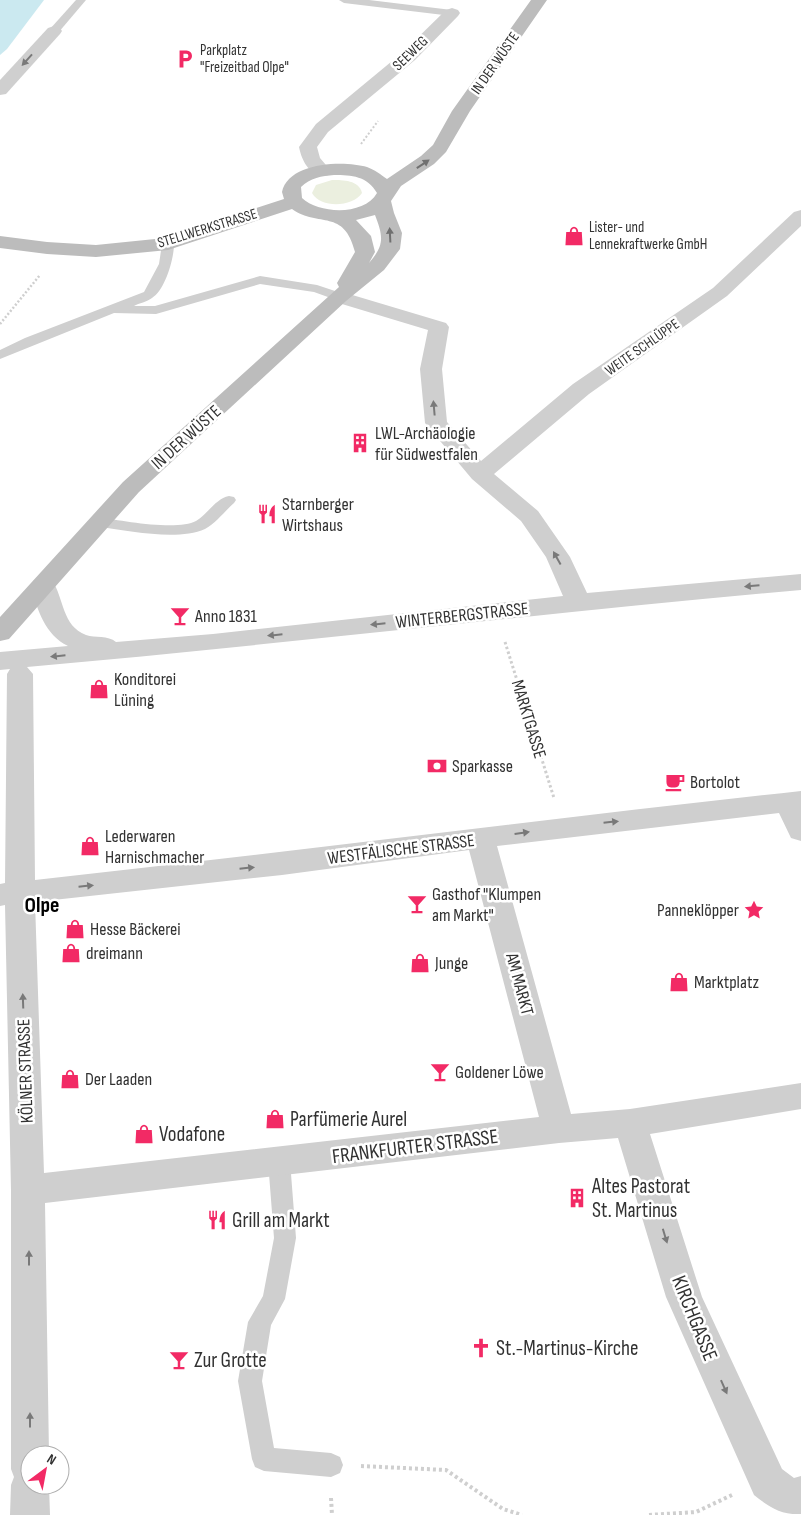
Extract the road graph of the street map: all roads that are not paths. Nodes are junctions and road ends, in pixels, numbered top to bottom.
1 (81, 0) edge
2 (344, 0) edge
3 (539, 0) edge
4 (452, 13) joint
5 (57, 26) joint
6 (0, 90) edge
7 (451, 127) junction
8 (322, 171) junction
9 (355, 171) junction
10 (384, 197) junction
11 (294, 202) junction
12 (341, 215) junction
13 (801, 216) edge
14 (0, 242) edge
15 (168, 244) junction
16 (339, 297) junction
17 (113, 309) junction
18 (0, 356) edge
19 (480, 474) junction
20 (229, 500) dead end
21 (100, 522) junction
22 (801, 582) edge
23 (43, 586) junction
24 (578, 602) junction
25 (0, 632) edge
26 (124, 649) junction
27 (10, 668) edge
28 (794, 802) edge
29 (801, 831) edge
30 (481, 839) junction
31 (10, 894) edge
32 (801, 1096) edge
33 (630, 1123) junction
34 (559, 1129) junction
35 (279, 1161) junction
36 (28, 1190) junction
37 (30, 1445) edge
38 (331, 1465) road end
39 (30, 1495) edge
40 (795, 1497) edge
41 (30, 1515) edge

1 - 5 lane
2 - 4 lane, SEEWEG
3 - 7 main road, IN DER WÜSTE
4 - 8 street, SEEWEG
5 -> 6 street
7 - 9 main road, IN DER WÜSTE
10 -> 7 main road, IN DER WÜSTE
8 - 9 main road
8 - 11 main road
9 - 10 main road
10 - 12 main road
16 -> 10 main road, IN DER WÜSTE
11 - 12 main road
11 - 15 main road, STELLWERKSTRASSE
12 - 16 main road, IN DER WÜSTE
13 - 19 street, WEITE SCHLÜPPE
14 - 15 main road, STELLWERKSTRASSE
15 - 17 lane
16 - 17 lane
19 -> 16 street
16 - 21 main road, IN DER WÜSTE
17 - 18 lane
24 -> 19 street
20 - 21 lane
21 - 23 main road, IN DER WÜSTE
22 -> 24 street, WINTERBERGSTRASSE
23 - 25 main road, IN DER WÜSTE
23 - 26 street, WINTERBERGSTRASSE
24 -> 26 street, WINTERBERGSTRASSE
26 -> 27 street, WINTERBERGSTRASSE
27 - 31 street, KÖLNER STRASSE
28 - 29 street
30 -> 28 street, WESTFÄLISCHE STRASSE
31 -> 30 street, WESTFÄLISCHE STRASSE
30 - 34 street, AM MARKT
36 -> 31 street, KÖLNER STRASSE
32 - 33 street, FRANKFURTER STRASSE
33 - 34 street, FRANKFURTER STRASSE
33 -> 40 street, KIRCHGASSE
34 - 35 street, FRANKFURTER STRASSE
35 - 36 street, FRANKFURTER STRASSE
35 - 38 lane
37 -> 36 street, KÖLNER STRASSE
39 - 41 street

